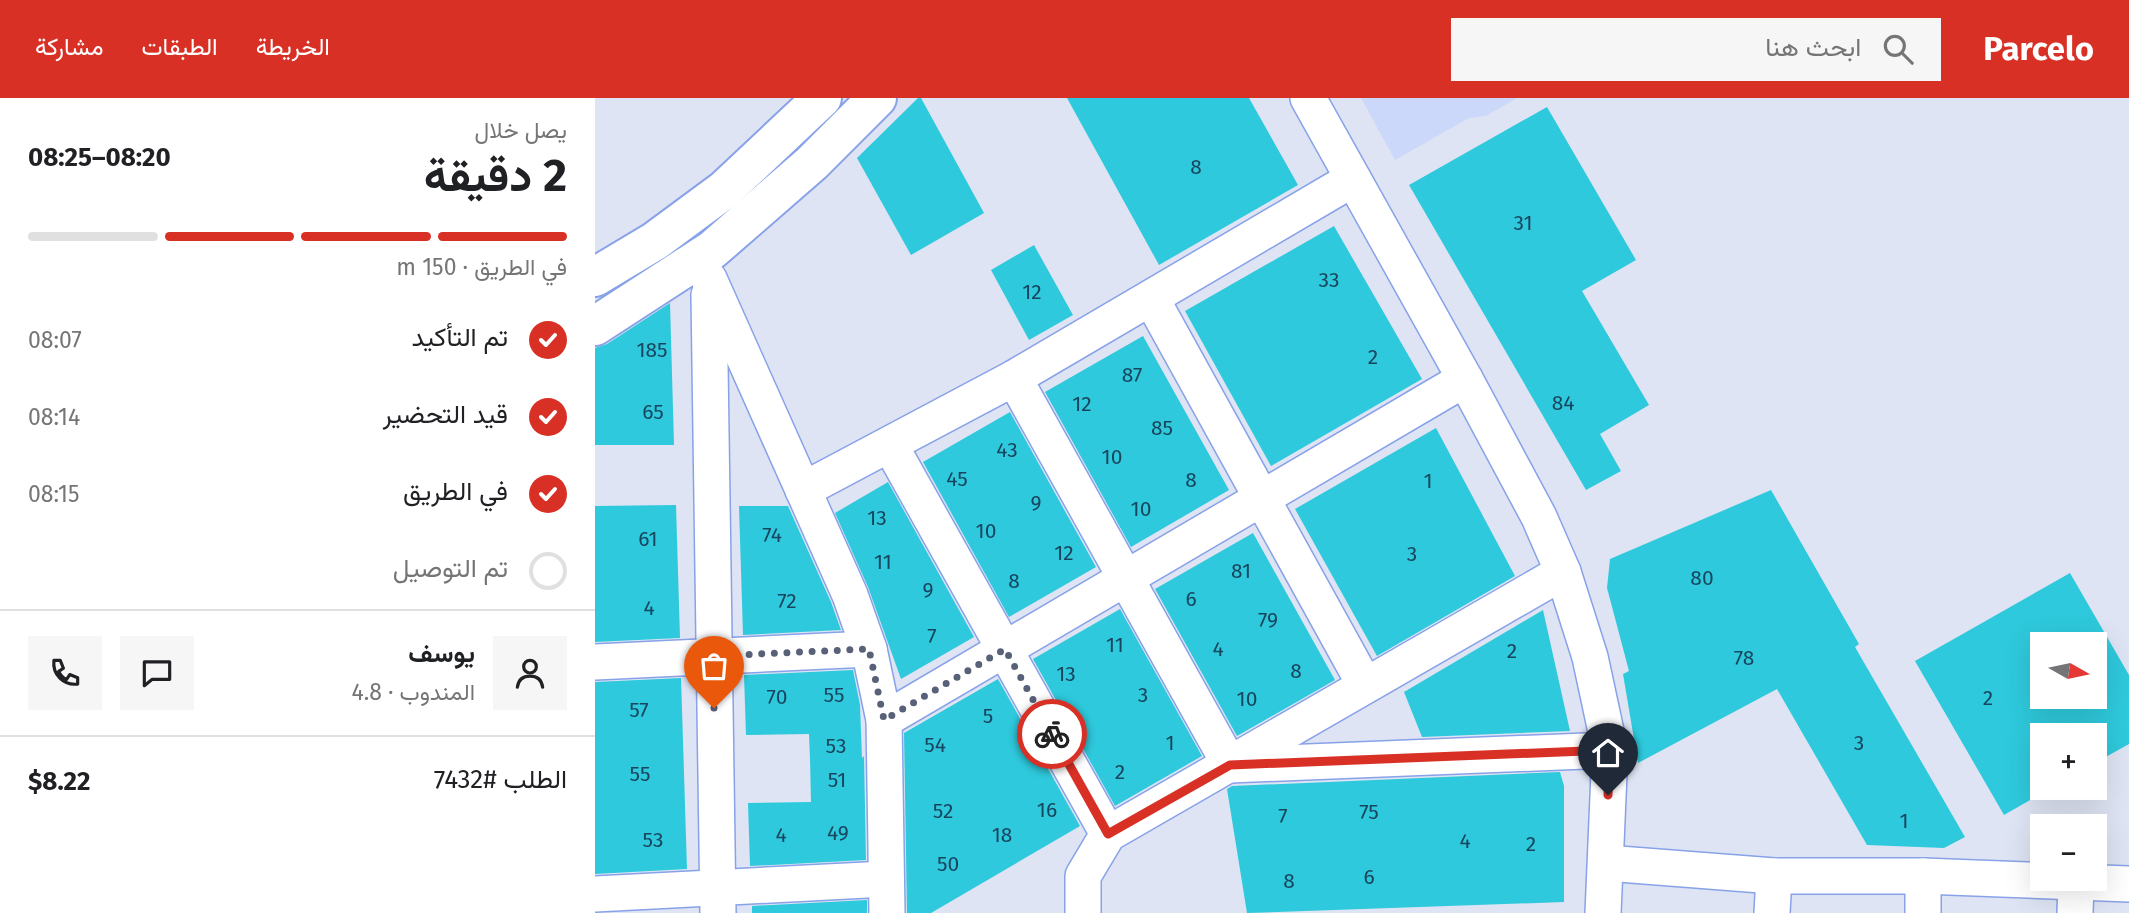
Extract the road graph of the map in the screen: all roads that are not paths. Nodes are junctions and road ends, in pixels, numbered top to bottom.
1 (822, 98) edge
2 (877, 98) edge
3 (1308, 98) edge
4 (1353, 179) junction
5 (710, 265) junction
6 (595, 277) edge
7 (1151, 298) junction
8 (595, 326) edge
9 (1014, 378) junction
10 (1465, 379) junction
11 (890, 445) junction
12 (803, 490) junction
13 (1260, 497) junction
14 (1563, 572) junction
15 (1125, 577) junction
16 (869, 649) junction
17 (1005, 649) junction
18 (713, 656) junction
19 (595, 662) edge
20 (1365, 685) junction
21 (884, 720) junction
22 (1610, 750) junction
23 (1230, 765) junction
24 (1108, 834) junction
25 (1606, 863) junction
26 (1774, 876) junction
27 (1923, 876) junction
28 (2129, 884) edge
29 (595, 894) edge
30 (886, 896) edge
31 (2076, 898) edge
32 (718, 900) edge
33 (1083, 913) edge
34 (1604, 913) edge
35 (1772, 913) edge
36 (1923, 913) edge

1 - 6 main road
2 - 5 main road
3 - 4 street
4 - 7 street
4 - 10 street
5 - 8 main road
5 - 12 street
5 - 18 street
7 - 9 street
7 - 13 street
9 - 11 street
9 - 15 street
10 - 13 street
10 - 14 street
11 - 12 street
11 - 17 street
12 - 16 street
13 - 15 street
13 - 20 street
14 - 20 street
14 - 22 street
15 - 17 street
15 - 23 street
16 - 18 street
16 - 21 street
17 - 21 street
17 - 24 street
18 - 19 street
18 - 32 street
20 - 23 street
21 - 30 street
22 - 23 street
22 - 25 street
23 - 24 street
24 - 33 street
25 - 26 street
25 - 34 street
26 - 27 street
26 - 35 street
27 - 31 street
27 - 36 street
28 - 31 street
29 - 32 street
30 - 32 street

